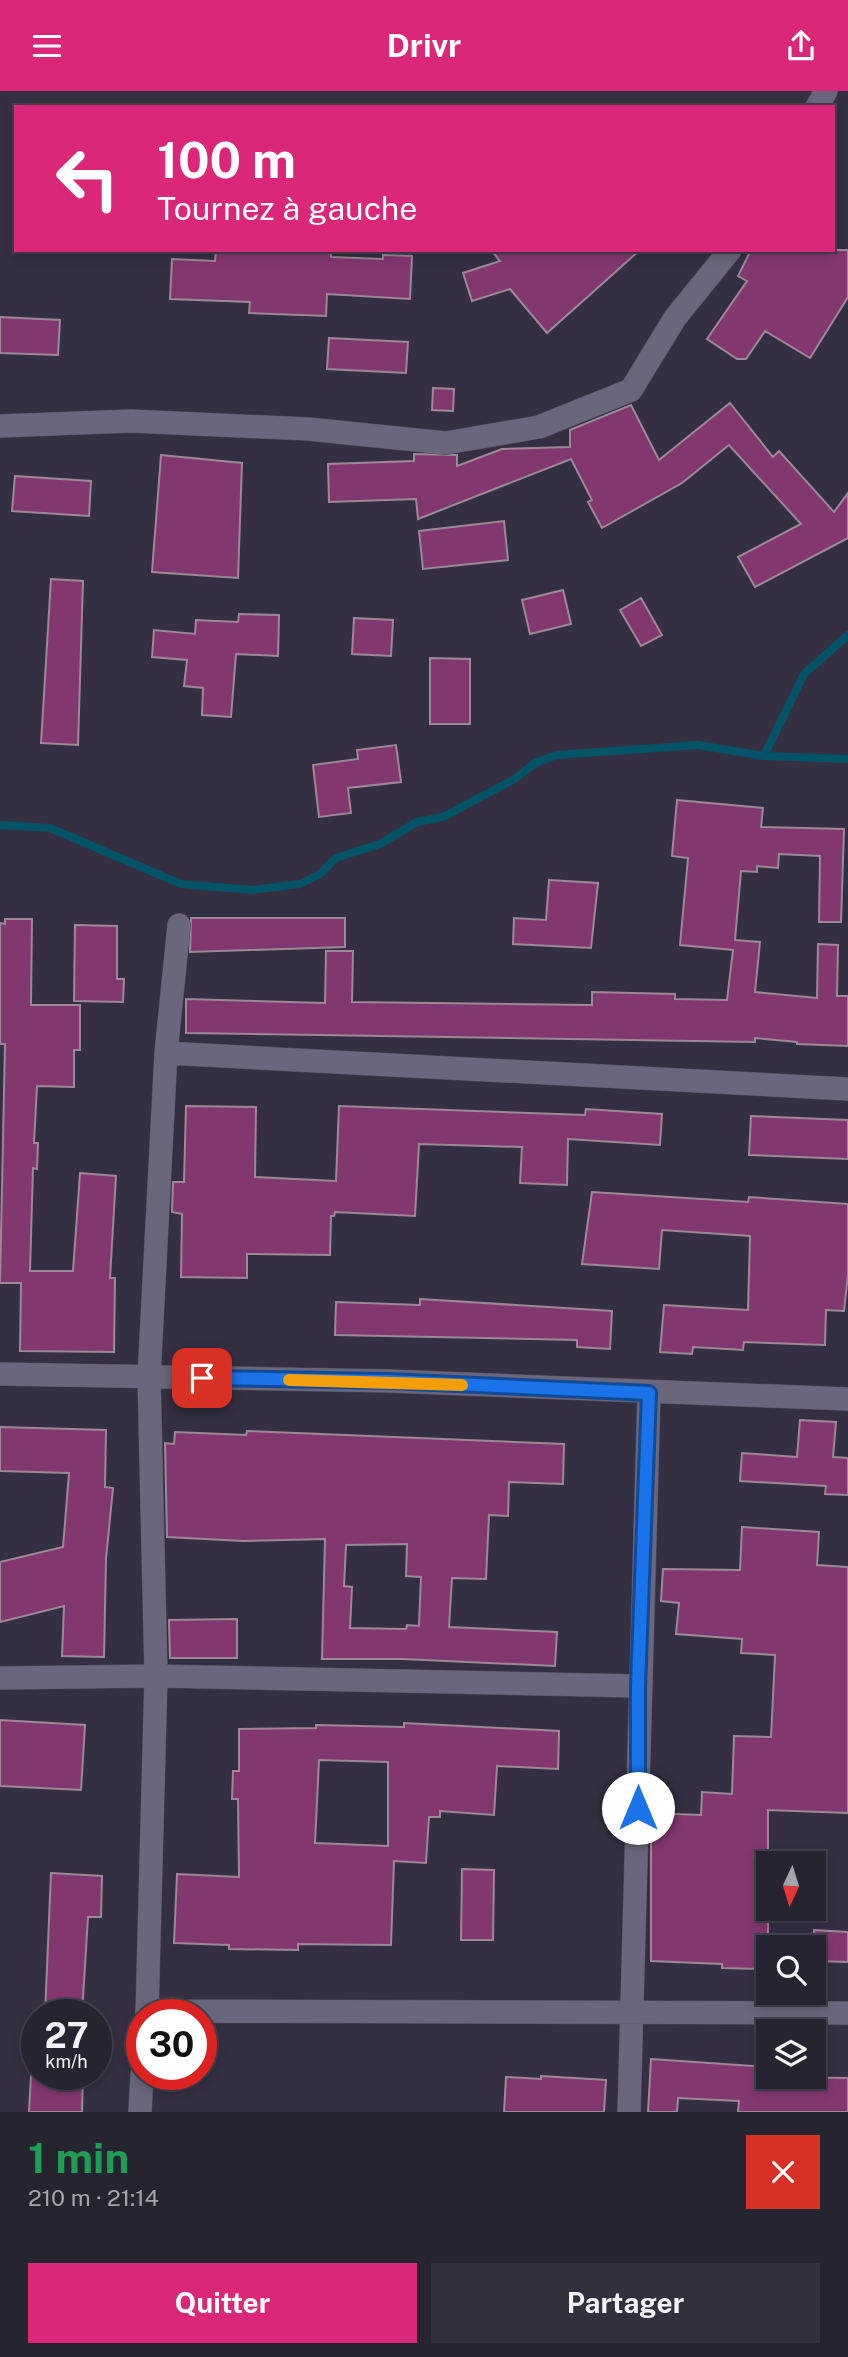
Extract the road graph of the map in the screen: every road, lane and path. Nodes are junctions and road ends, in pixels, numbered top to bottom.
1 (728, 252) edge
2 (0, 426) edge
3 (178, 925) dead end
4 (166, 1053) junction
5 (848, 1089) edge
6 (0, 1374) edge
7 (149, 1377) junction
8 (649, 1393) junction
9 (848, 1399) edge
10 (156, 1676) junction
11 (0, 1678) edge
12 (638, 1686) junction
13 (147, 1999) edge
14 (633, 2010) junction
15 (217, 2013) edge
16 (848, 2013) edge
17 (141, 2090) edge
18 (139, 2112) edge
19 (629, 2112) edge

1 - 2 street
3 - 4 street
4 - 5 street
4 - 7 street
6 - 7 street
7 - 8 street
7 - 10 street
8 - 9 street
8 - 12 street
10 - 11 street
10 - 12 street
10 - 13 street
12 - 14 street
14 - 15 street
14 - 16 street
14 - 19 street
17 - 18 street

